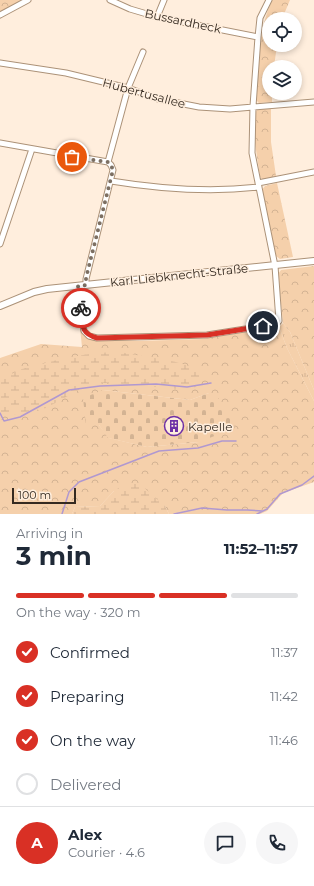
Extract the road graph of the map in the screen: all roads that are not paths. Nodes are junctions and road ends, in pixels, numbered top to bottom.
1 (28, 0) edge
2 (110, 0) edge
3 (164, 0) edge
4 (269, 0) edge
5 (0, 15) edge
6 (157, 17) junction
7 (258, 37) junction
8 (143, 52) dead end
9 (0, 63) edge
10 (128, 88) junction
11 (314, 102) edge
12 (253, 106) junction
13 (0, 143) edge
14 (32, 149) junction
15 (108, 162) junction
16 (314, 172) edge
17 (111, 182) junction
18 (258, 185) junction
19 (1, 235) edge
20 (0, 244) edge
21 (314, 261) edge
22 (275, 266) junction
23 (86, 285) junction
24 (78, 286) junction
25 (0, 306) edge

1 - 5 street
2 - 6 street, Bussardheck
3 - 6 street
4 - 7 street
6 - 7 street, Bussardheck
7 - 12 street
8 - 10 street
9 - 10 street, Hubertusallee
10 - 12 street, Hubertusallee
10 - 15 street
11 - 12 street, Hubertusallee
12 - 18 street
13 - 14 street
14 - 15 street
14 - 19 street
15 - 17 street
16 - 18 street
17 - 18 street
17 - 23 street
18 - 22 street
19 - 20 street
21 - 22 street, Karl-Liebknecht-Straße
22 - 23 street, Karl-Liebknecht-Straße
22 - 24 street
23 - 24 street, Karl-Liebknecht-Straße
24 - 25 street, Karl-Liebknecht-Straße

